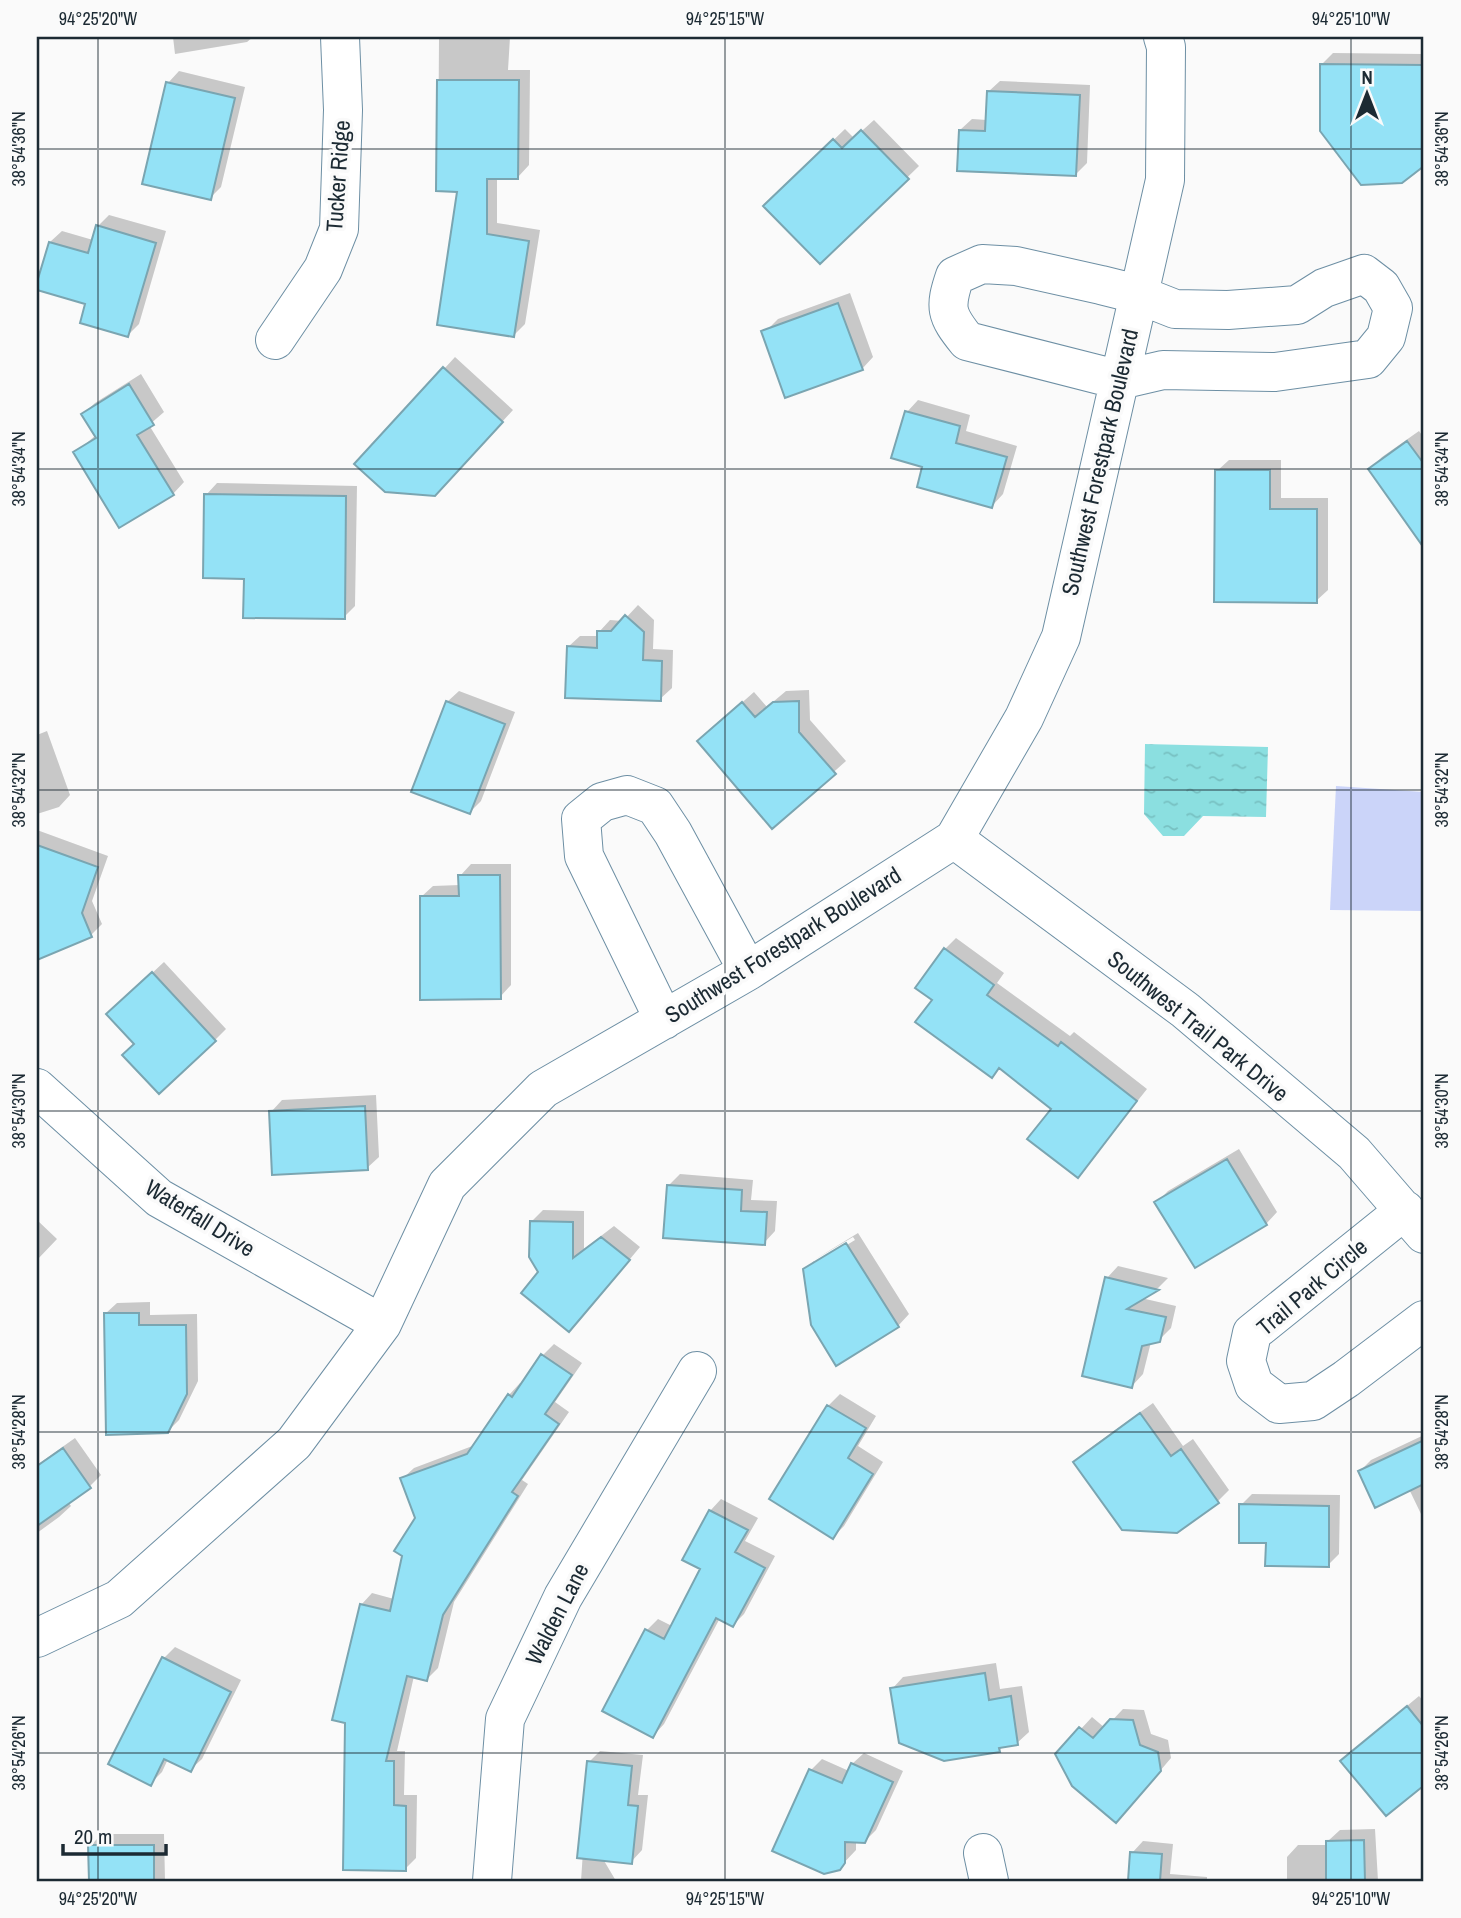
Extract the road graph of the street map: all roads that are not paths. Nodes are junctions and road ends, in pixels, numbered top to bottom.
1 (340, 37) edge
2 (1163, 37) edge
3 (1137, 294) junction
4 (275, 340) dead end
5 (1120, 380) junction
6 (954, 839) junction
7 (748, 971) junction
8 (664, 1020) junction
9 (37, 1088) edge
10 (1415, 1222) edge
11 (1424, 1320) edge
12 (382, 1324) junction
13 (697, 1371) dead end
14 (37, 1637) edge
15 (492, 1881) edge

1 - 4 street, Tucker Ridge
2 - 3 street, Southwest Forestpark Boulevard
3 - 5 street, Southwest Forestpark Boulevard
3 - 5 street
3 - 5 street
5 - 6 street, Southwest Forestpark Boulevard
6 - 7 street, Southwest Forestpark Boulevard
6 - 10 street, Southwest Trail Park Drive
7 - 8 street, Southwest Forestpark Boulevard
7 - 8 street
8 - 12 street, Southwest Forestpark Boulevard
9 - 12 street, Waterfall Drive
10 - 11 street, Trail Park Circle
12 - 14 street, Southwest Forestpark Boulevard
13 - 15 street, Walden Lane

